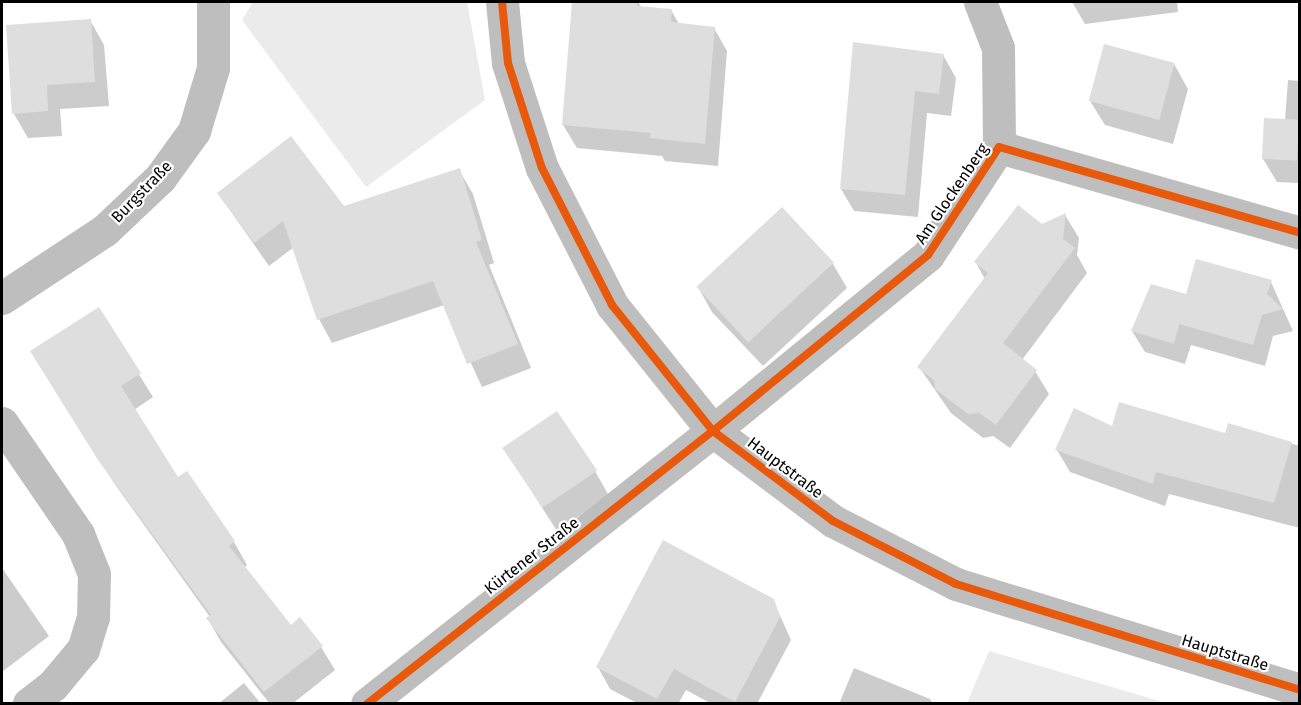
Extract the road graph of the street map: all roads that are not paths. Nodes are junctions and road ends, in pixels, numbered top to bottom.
1 (213, 2) edge
2 (502, 2) edge
3 (980, 2) edge
4 (999, 147) junction
5 (1299, 233) edge
6 (2, 298) edge
7 (2, 423) edge
8 (713, 431) junction
9 (1299, 690) edge
10 (29, 704) edge
11 (367, 704) edge

1 - 6 street, Burgstraße
2 - 8 street, Hauptstraße
3 - 4 street, Am Glockenberg
4 - 5 street, Am Glockenberg
4 - 8 street, Am Glockenberg
7 - 10 street
8 - 9 street, Hauptstraße
8 - 11 street, Kürtener Straße

